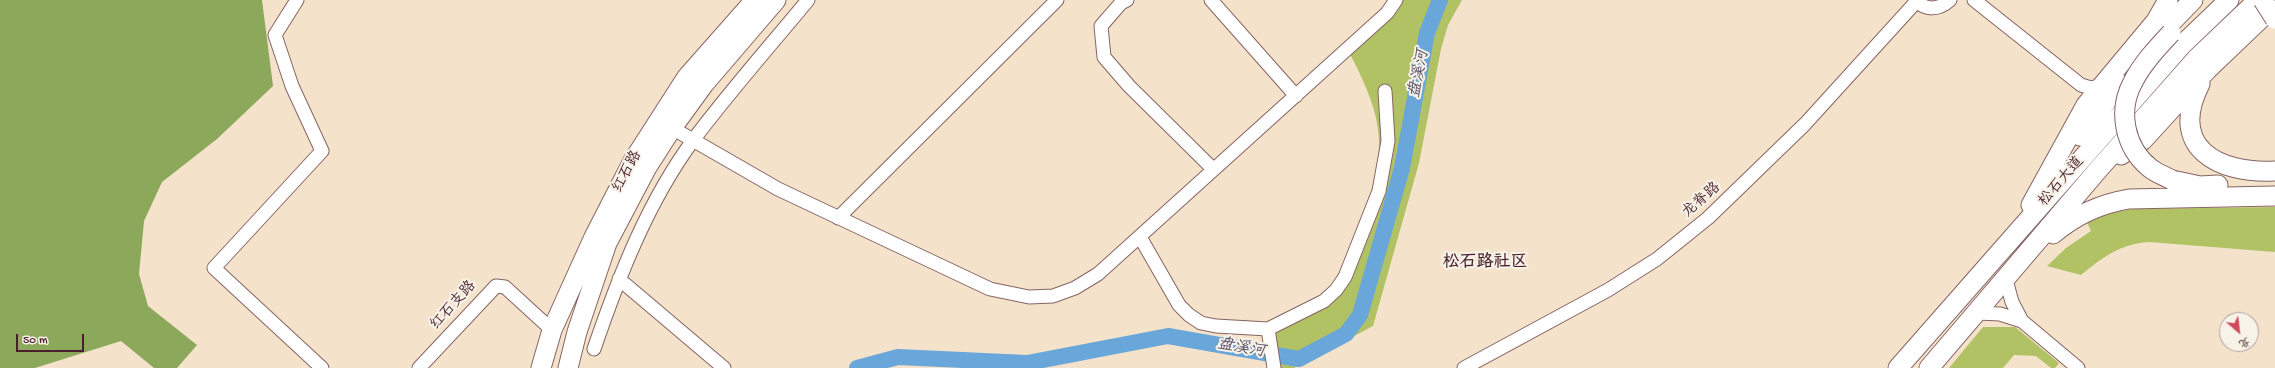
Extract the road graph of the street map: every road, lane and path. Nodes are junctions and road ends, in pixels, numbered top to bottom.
1 (297, 0) edge
2 (755, 0) edge
3 (776, 0) edge
4 (808, 0) edge
5 (1057, 0) edge
6 (1126, 0) edge
7 (1211, 0) edge
8 (1396, 0) edge
9 (1950, 0) edge
10 (1974, 0) edge
11 (2168, 0) edge
12 (2193, 0) edge
13 (2206, 0) edge
14 (2229, 0) edge
15 (2258, 0) edge
16 (2263, 0) edge
17 (1916, 1) edge
18 (2275, 5) edge
19 (2275, 19) edge
20 (2207, 70) junction
21 (2081, 85) junction
22 (2103, 86) junction
23 (1385, 91) dead end
24 (1296, 96) junction
25 (2086, 105) junction
26 (672, 128) junction
27 (694, 139) junction
28 (1213, 169) junction
29 (2097, 171) junction
30 (2275, 171) edge
31 (2275, 184) edge
32 (2275, 196) edge
33 (2034, 201) junction
34 (838, 218) junction
35 (1140, 237) junction
36 (2007, 245) junction
37 (2023, 259) junction
38 (619, 279) junction
39 (2006, 280) junction
40 (1977, 313) junction
41 (2022, 321) junction
42 (552, 330) junction
43 (1269, 335) junction
44 (594, 349) dead end
45 (1274, 367) edge
46 (322, 368) edge
47 (419, 368) edge
48 (541, 368) edge
49 (568, 368) edge
50 (724, 368) edge
51 (1464, 368) edge
52 (1898, 368) edge
53 (1929, 368) edge
54 (2078, 368) edge

1 - 46 street
2 - 42 highway, 红石路
3 - 26 highway, 红石路
4 - 27 street
5 - 34 street
6 - 28 street
7 - 24 street
8 - 24 street
9 - 17 street
10 - 21 street
11 - 22 highway
12 - 33 highway
13 - 31 highway, bridge
14 - 36 highway, 松石大道
15 - 29 highway, 松石大道
16 - 19 highway, bridge
17 - 51 street, 龙脊路
18 - 20 highway
20 - 29 highway
20 - 30 highway
21 - 22 street
21 - 25 street
22 - 25 highway
23 - 43 street
24 - 28 street
25 - 33 highway
26 - 27 street
26 - 49 highway, 红石路
27 - 34 street
27 - 38 street
28 - 35 street
29 - 37 highway, 松石大道
32 - 37 highway
33 - 36 highway
34 - 35 street
35 - 43 street
36 - 52 highway, 松石大道
37 - 39 highway, 松石大道
38 - 44 street
38 - 50 street
39 - 40 highway, 松石大道
39 - 41 street
40 - 41 street
40 - 53 highway, 松石大道
41 - 54 street
42 - 47 street, 红石支路
42 - 48 highway, 红石路
43 - 45 street

